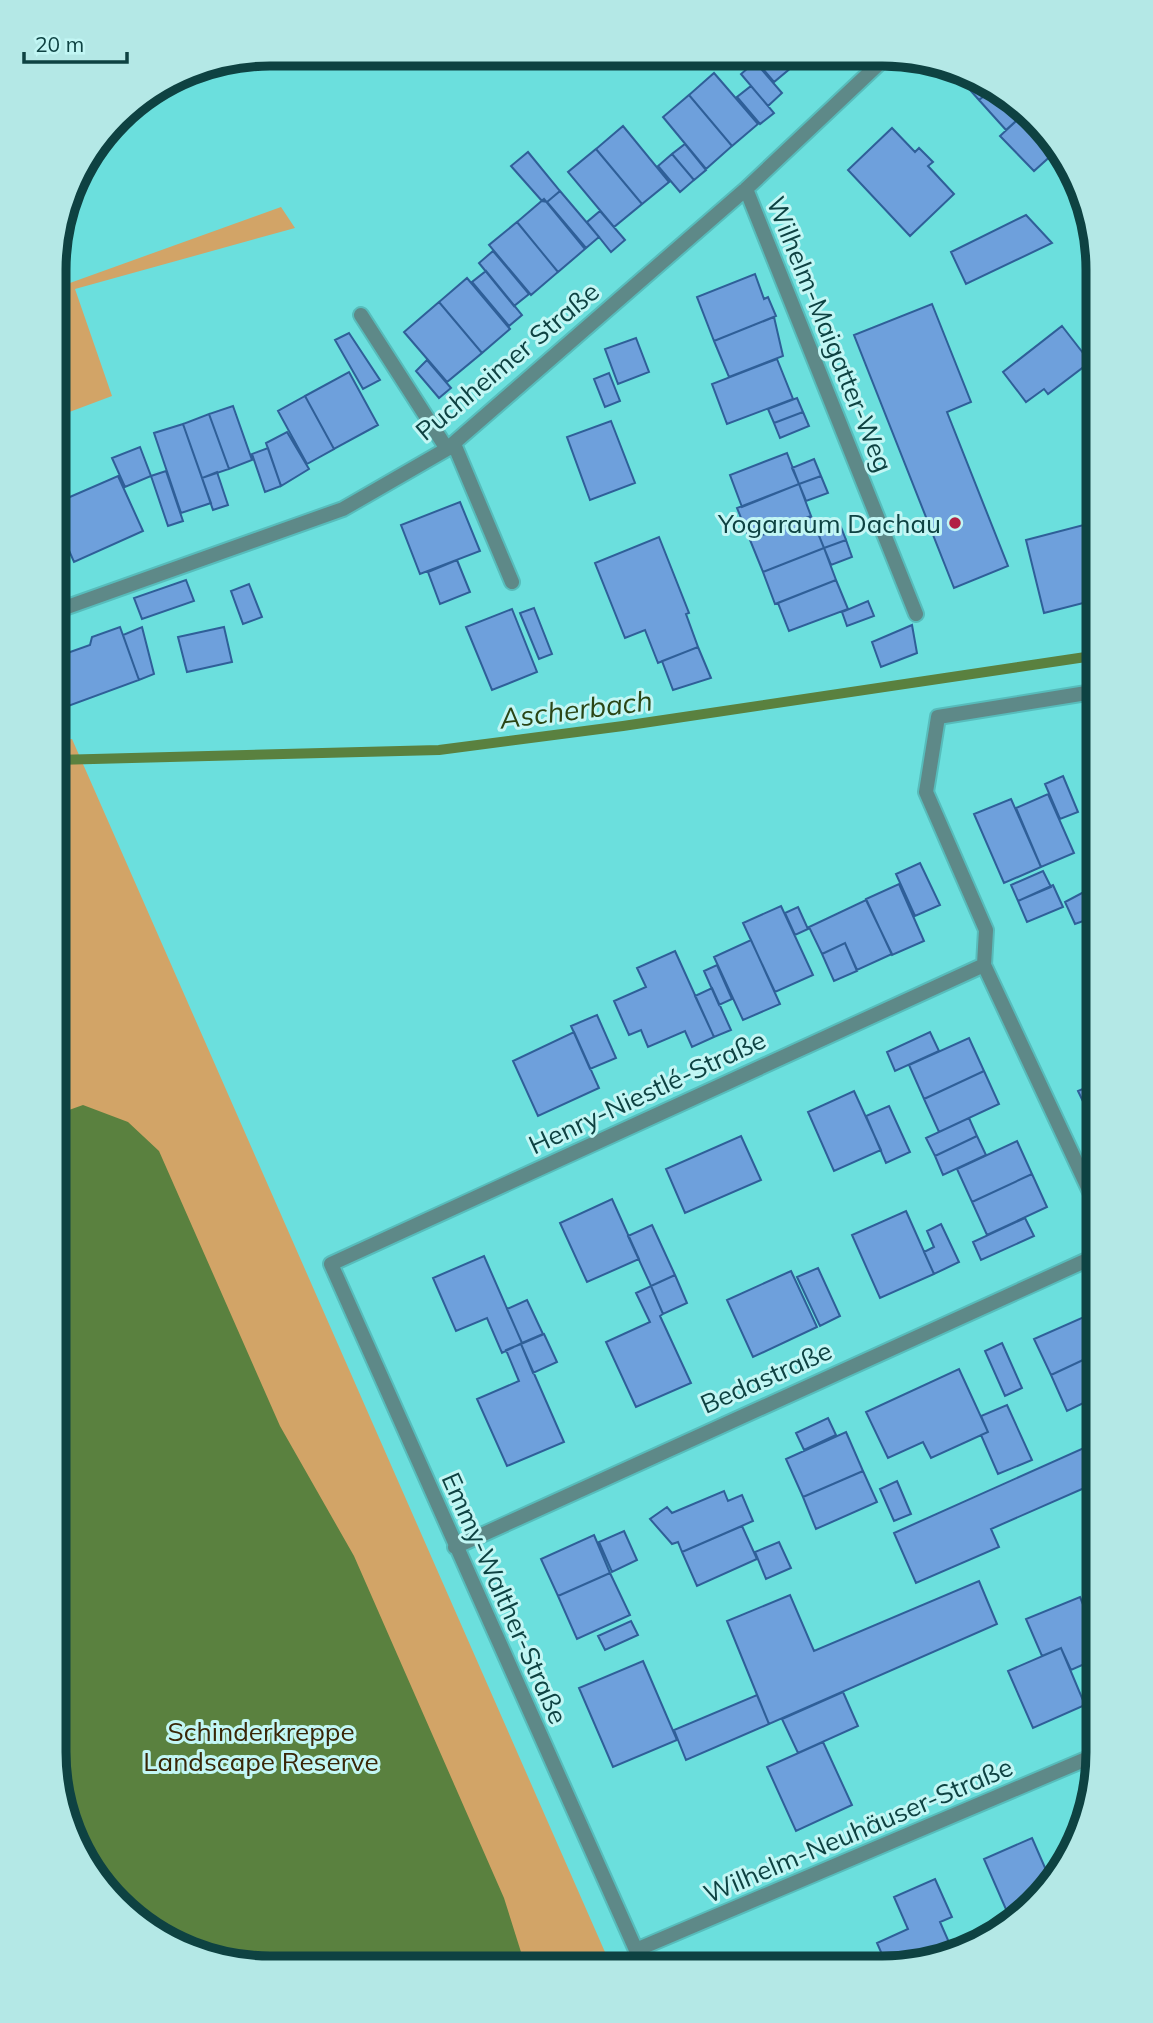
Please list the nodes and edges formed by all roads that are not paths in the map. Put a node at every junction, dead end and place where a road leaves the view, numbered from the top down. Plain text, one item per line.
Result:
1 (877, 66) edge
2 (746, 189) junction
3 (361, 315) dead end
4 (451, 447) junction
5 (512, 582) dead end
6 (67, 607) edge
7 (916, 614) dead end
8 (1086, 693) edge
9 (984, 965) junction
10 (1086, 1183) edge
11 (1086, 1260) edge
12 (331, 1264) joint
13 (455, 1547) junction
14 (1086, 1759) edge
15 (636, 1950) joint

1 - 2 street, Puchheimer Straße
2 - 4 street, Puchheimer Straße
2 - 7 street, Wilhelm-Maigatter-Weg
3 - 4 street
4 - 5 street
4 - 6 street, Puchheimer Straße
8 - 9 street
9 - 10 street
9 - 12 street, Henry-Niestlé-Straße
11 - 13 street, Bedastraße
12 - 13 street, Emmy-Walther-Straße
13 - 15 street, Emmy-Walther-Straße
14 - 15 street, Wilhelm-Neuhäuser-Straße

